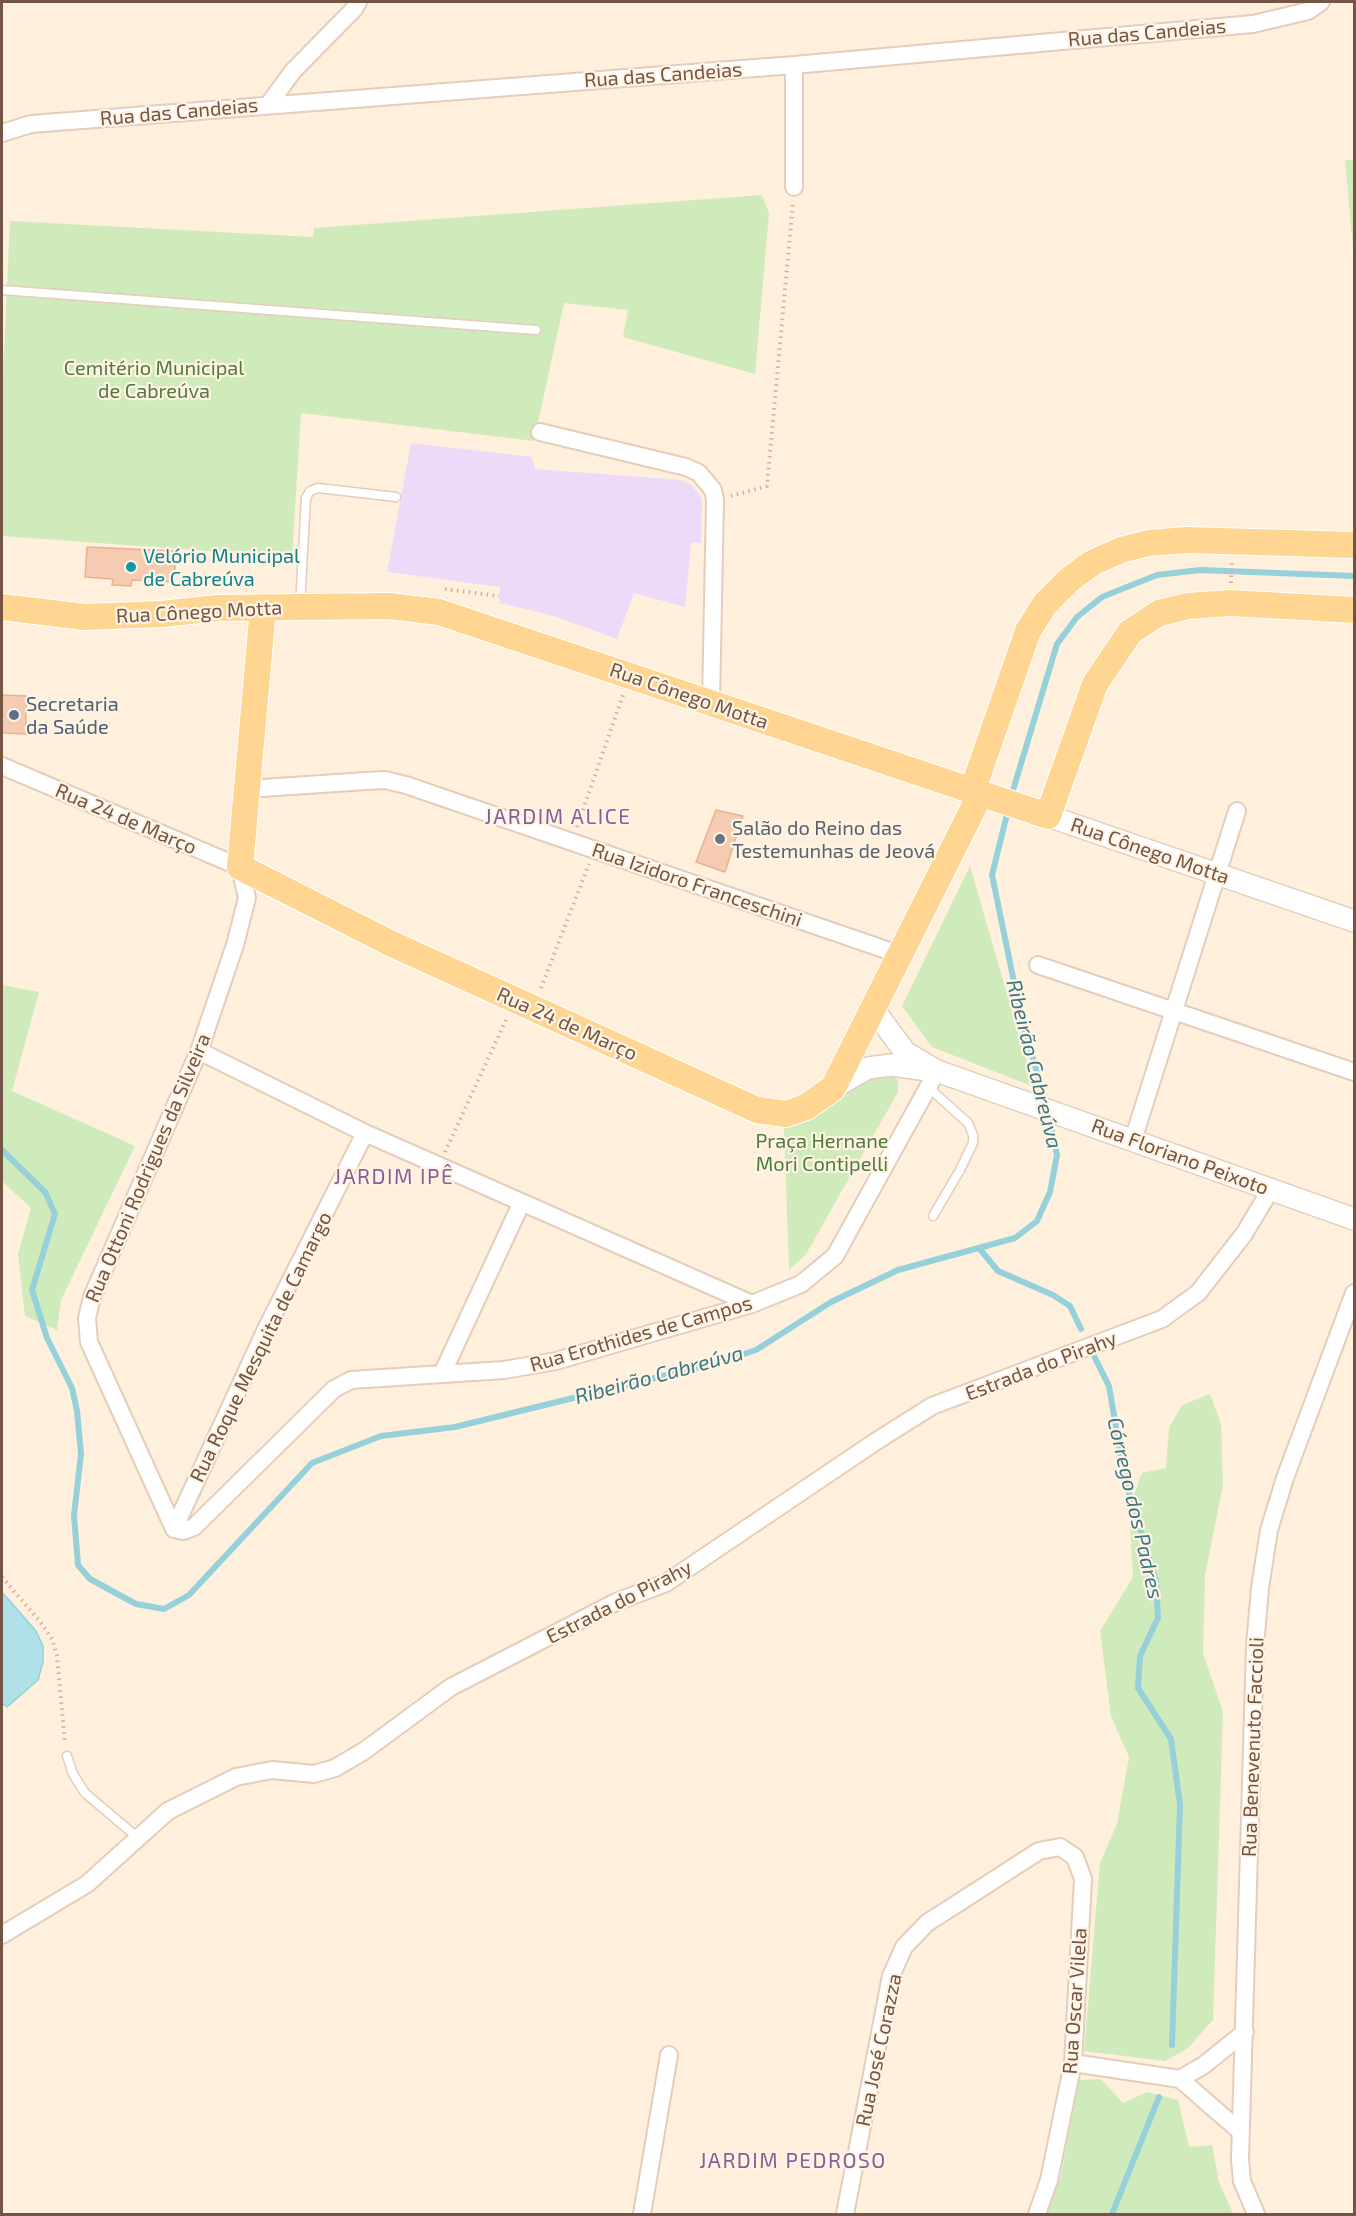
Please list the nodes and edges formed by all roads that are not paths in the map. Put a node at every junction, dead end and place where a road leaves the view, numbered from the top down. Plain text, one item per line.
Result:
1 (358, 2) edge
2 (1321, 2) edge
3 (794, 65) junction
4 (269, 104) junction
5 (2, 133) edge
6 (794, 187) road end
7 (2, 290) edge
8 (536, 330) dead end
9 (540, 432) dead end
10 (396, 497) dead end
11 (1354, 545) edge
12 (3, 605) edge
13 (263, 608) junction
14 (300, 608) junction
15 (1354, 610) edge
16 (711, 703) junction
17 (2, 766) edge
18 (247, 789) junction
19 (982, 795) junction
20 (1237, 811) dead end
21 (1037, 812) junction
22 (240, 867) junction
23 (1217, 874) junction
24 (1354, 921) edge
25 (901, 955) junction
26 (1038, 965) dead end
27 (874, 1010) junction
28 (1174, 1011) junction
29 (200, 1052) junction
30 (862, 1057) junction
31 (1354, 1072) edge
32 (933, 1079) junction
33 (365, 1133) junction
34 (1133, 1140) junction
35 (1271, 1189) junction
36 (521, 1204) junction
37 (933, 1216) dead end
38 (1354, 1219) edge
39 (1354, 1293) edge
40 (752, 1304) junction
41 (442, 1374) junction
42 (174, 1529) junction
43 (67, 1756) road end
44 (137, 1837) junction
45 (1075, 1857) joint
46 (2, 1935) edge
47 (1245, 2032) junction
48 (669, 2055) dead end
49 (1073, 2063) junction
50 (1180, 2079) junction
51 (1241, 2132) junction
52 (642, 2214) edge
53 (845, 2214) edge
54 (1037, 2214) edge
55 (1256, 2214) edge

1 - 4 street
2 - 3 street, Rua das Candeias
3 - 4 street, Rua das Candeias
3 - 6 street
4 - 5 street, Rua das Candeias
7 - 8 lane
9 - 16 street
10 - 14 lane
11 - 19 main road, Rua 24 de Março
12 - 13 main road, Rua Cônego Motta
13 - 14 main road, Rua Cônego Motta
13 - 18 main road
14 - 16 main road, Rua Cônego Motta
15 - 21 main road
16 - 19 main road, Rua Cônego Motta
17 - 22 street, Rua 24 de Março
18 - 22 main road
18 - 25 street, Rua Izidoro Franceschini
19 - 21 main road, Rua Cônego Motta
19 - 25 main road, Rua 24 de Março
20 - 23 street
21 - 23 street, Rua Cônego Motta
22 - 29 street, Rua Ottoni Rodrigues da Silveira
22 - 30 main road, Rua 24 de Março
23 - 24 street, Rua Cônego Motta
23 - 28 street
25 - 27 main road, Rua 24 de Março
26 - 28 street
27 - 30 main road, Rua 24 de Março
27 - 32 street
28 - 31 street
28 - 34 street
29 - 33 street
29 - 42 street, Rua Ottoni Rodrigues da Silveira
30 - 32 street
32 - 34 street, Rua Floriano Peixoto
32 - 37 lane
32 - 40 street, Rua Erothides de Campos
33 - 36 street
33 - 42 street, Rua Roque Mesquita de Camargo
34 - 35 street, Rua Floriano Peixoto
35 - 38 street, Rua Floriano Peixoto
35 - 44 street, Estrada do Pirahy
36 - 40 street
36 - 41 street
39 - 47 street, Rua Benevenuto Faccioli
40 - 41 street, Rua Erothides de Campos
41 - 42 street, Rua Erothides de Campos
43 - 44 lane
44 - 46 street, Estrada do Pirahy
45 - 49 street, Rua Oscar Vilela
45 - 53 street, Rua José Corazza
47 - 50 street
47 - 51 street, Rua Benevenuto Faccioli
48 - 52 street
49 - 50 street
49 - 54 street, Rua Oscar Vilela
50 - 51 street
51 - 55 street, Rua Benevenuto Faccioli

